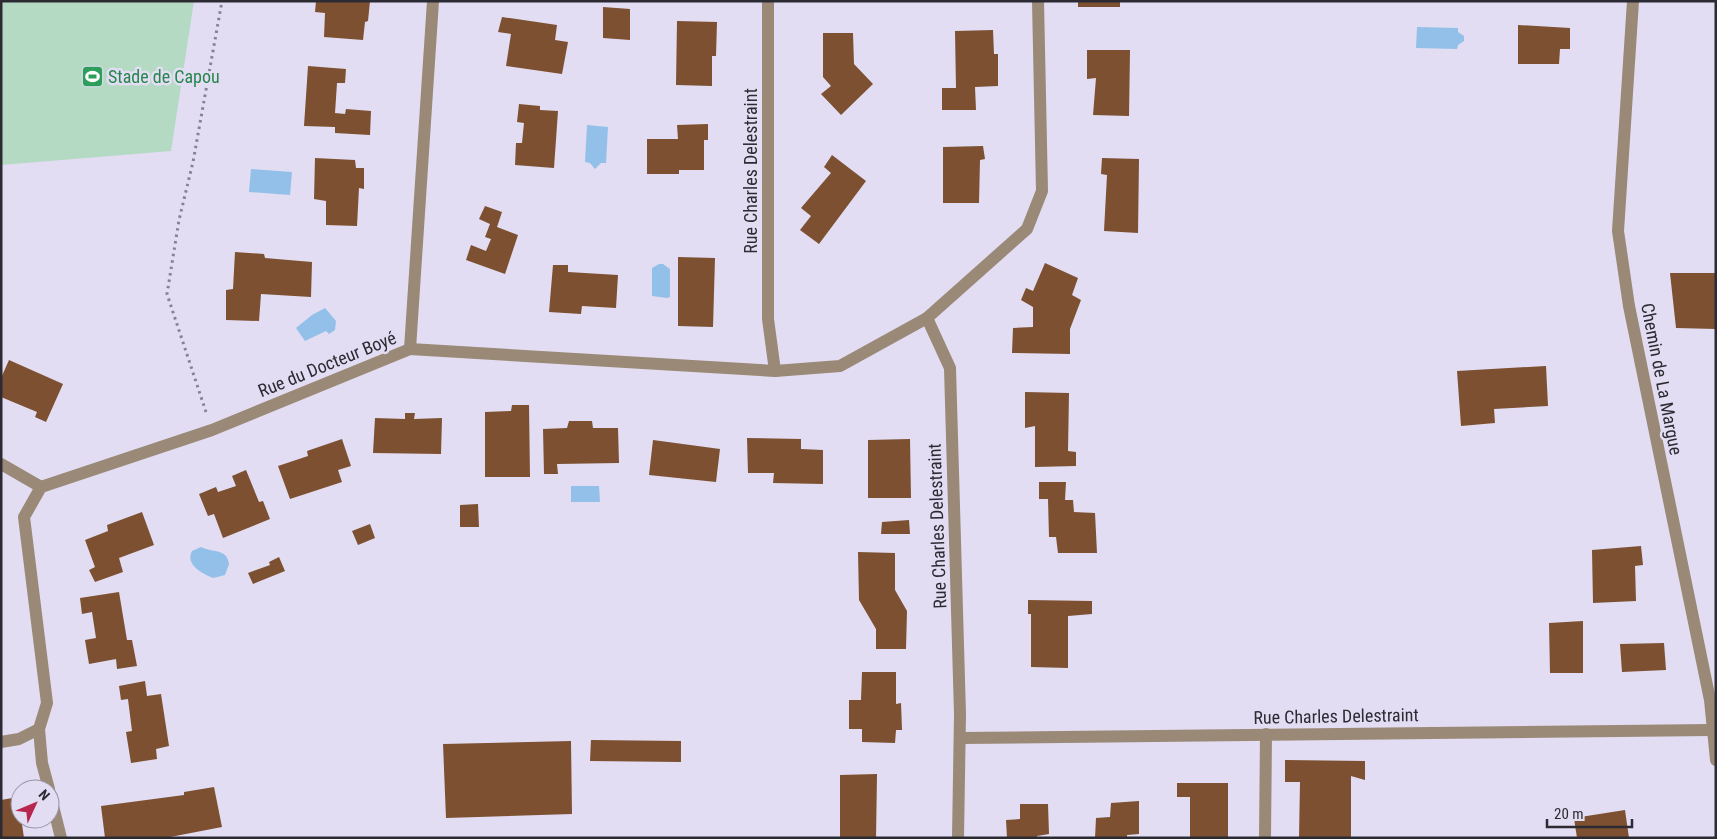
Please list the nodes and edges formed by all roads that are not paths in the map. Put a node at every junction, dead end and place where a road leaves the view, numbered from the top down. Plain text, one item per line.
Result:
1 (433, 1) edge
2 (768, 1) edge
3 (1038, 1) edge
4 (1633, 1) edge
5 (927, 318) junction
6 (410, 349) junction
7 (775, 371) junction
8 (1, 464) edge
9 (41, 487) junction
10 (1713, 700) edge
11 (39, 729) junction
12 (1712, 730) junction
13 (1266, 734) junction
14 (960, 738) junction
15 (1, 742) edge
16 (1716, 760) edge
17 (46, 779) edge
18 (958, 838) edge
19 (1265, 838) edge

1 - 6 street, Rue du Docteur Boyé
2 - 7 street, Rue Charles Delestraint
3 - 5 street
4 - 10 street, Chemin de La Margue
5 - 7 street
5 - 14 street, Rue Charles Delestraint
6 - 7 street
6 - 9 street, Rue du Docteur Boyé
8 - 9 street
9 - 11 street
10 - 12 street, Chemin de La Margue
11 - 15 street
11 - 17 street
12 - 13 street, Rue Charles Delestraint
12 - 16 street, Chemin de La Margue
13 - 14 street, Rue Charles Delestraint
13 - 19 street
14 - 18 street, Rue Charles Delestraint

